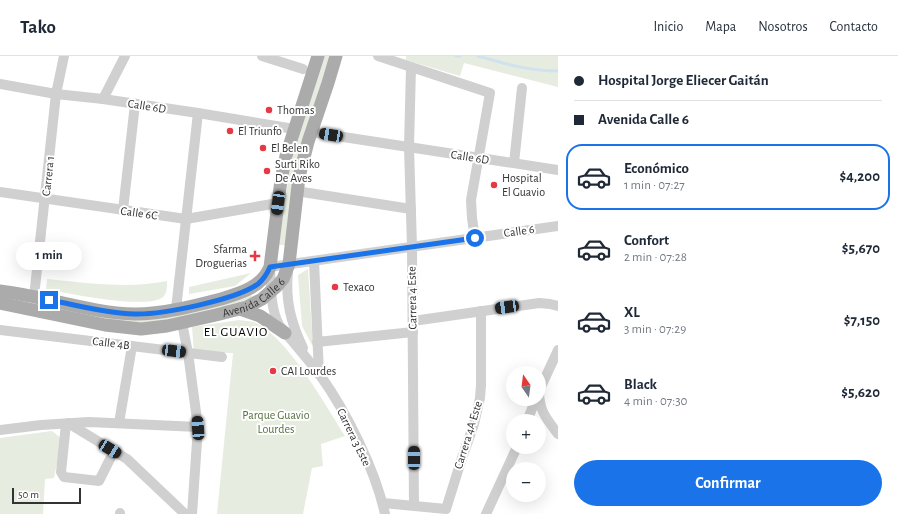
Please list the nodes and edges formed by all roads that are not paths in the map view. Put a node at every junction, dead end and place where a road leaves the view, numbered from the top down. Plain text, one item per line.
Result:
1 (64, 56) edge
2 (125, 56) edge
3 (262, 56) edge
4 (318, 56) edge
5 (336, 56) edge
6 (378, 56) edge
7 (411, 67) junction
8 (303, 69) dead end
9 (0, 84) edge
10 (522, 88) dead end
11 (56, 94) junction
12 (103, 99) junction
13 (135, 104) junction
14 (198, 113) junction
15 (294, 129) junction
16 (311, 132) junction
17 (409, 147) junction
18 (478, 158) junction
19 (514, 163) junction
20 (558, 170) edge
21 (296, 191) junction
22 (0, 192) edge
23 (45, 199) junction
24 (278, 203) junction
25 (411, 209) junction
26 (123, 210) junction
27 (186, 219) junction
28 (558, 226) edge
29 (475, 238) junction
30 (412, 247) junction
31 (314, 261) junction
32 (289, 264) junction
33 (270, 267) junction
34 (0, 291) edge
35 (272, 292) junction
36 (34, 297) junction
37 (0, 303) edge
38 (558, 306) edge
39 (176, 309) junction
40 (240, 309) junction
41 (481, 311) junction
42 (413, 321) junction
43 (182, 323) junction
44 (0, 330) edge
45 (413, 332) junction
46 (285, 333) junction
47 (317, 342) junction
48 (132, 346) junction
49 (558, 350) edge
50 (188, 353) junction
51 (222, 357) dead end
52 (312, 365) junction
53 (319, 374) junction
54 (546, 375) edge
55 (541, 406) edge
56 (119, 423) junction
57 (67, 424) junction
58 (198, 428) junction
59 (0, 430) edge
60 (558, 434) edge
61 (514, 454) edge
62 (110, 459) dead end
63 (383, 503) junction
64 (414, 506) junction
65 (185, 514) edge
66 (192, 514) edge
67 (385, 514) edge
68 (486, 514) edge

1 - 11 street, Carrera 1
2 - 12 street
3 - 8 street
4 - 15 main road
5 - 16 main road
6 - 7 street
7 - 17 street, Carrera 4 Este
7 - 18 street
9 - 11 street, Calle 6D
10 - 19 street
11 - 12 street, Calle 6D
11 - 23 street, Carrera 1
12 - 13 street, Calle 6D
13 - 14 street, Calle 6D
13 - 26 street
14 - 15 street, Calle 6D
14 - 27 street
15 - 24 main road
16 - 17 street, Calle 6D
16 - 21 main road
17 - 18 street, Calle 6D
17 - 25 street, Carrera 4 Este
18 - 19 street, Calle 6D
18 - 29 street
19 - 20 street, Calle 6D
21 - 25 street
21 - 32 main road
22 - 23 street, Calle 6C
23 - 26 street, Calle 6C
23 - 36 street, Carrera 1
24 - 27 street, Calle 6C
24 - 33 main road
25 - 30 street, Carrera 4 Este
26 - 27 street, Calle 6C
27 - 39 street
28 - 29 street, Calle 6
29 - 30 street, Calle 6
30 - 31 street, Calle 6
30 - 42 street, Carrera 4 Este
31 - 32 street, Calle 6
31 - 47 street
32 - 33 street, Avenida Calle 6
32 - 35 main road, Avenida Calle 6
32 - 52 street, Carrera 3 Este
33 - 35 street, Carrera 3 Este
33 - 39 main road, Avenida Calle 6
34 - 36 main road, Avenida Calle 6
35 - 40 main road, Avenida Calle 6
35 - 46 street, Carrera 3 Este
36 - 39 main road, Avenida Calle 6
37 - 43 main road, Avenida Calle 6
38 - 41 street
40 - 43 main road, Avenida Calle 6
40 - 46 main road
41 - 42 street
41 - 64 street, Carrera 4A Este
42 - 45 street, Carrera 4 Este
43 - 50 street
44 - 48 street, Calle 4B
45 - 47 street
45 - 64 street, Carrera 4 Este
46 - 52 street, Carrera 3 Este
47 - 53 street
48 - 50 street, Calle 4B
48 - 56 street
49 - 54 street
50 - 51 street, Calle 4B
50 - 58 street
52 - 53 street, Carrera 3 Este
53 - 63 street, Carrera 3 Este
55 - 60 street
56 - 57 street
56 - 58 street
57 - 59 street
57 - 62 street
57 - 65 street
58 - 66 street
61 - 68 street
63 - 64 street
63 - 67 street, Carrera 3 Este

